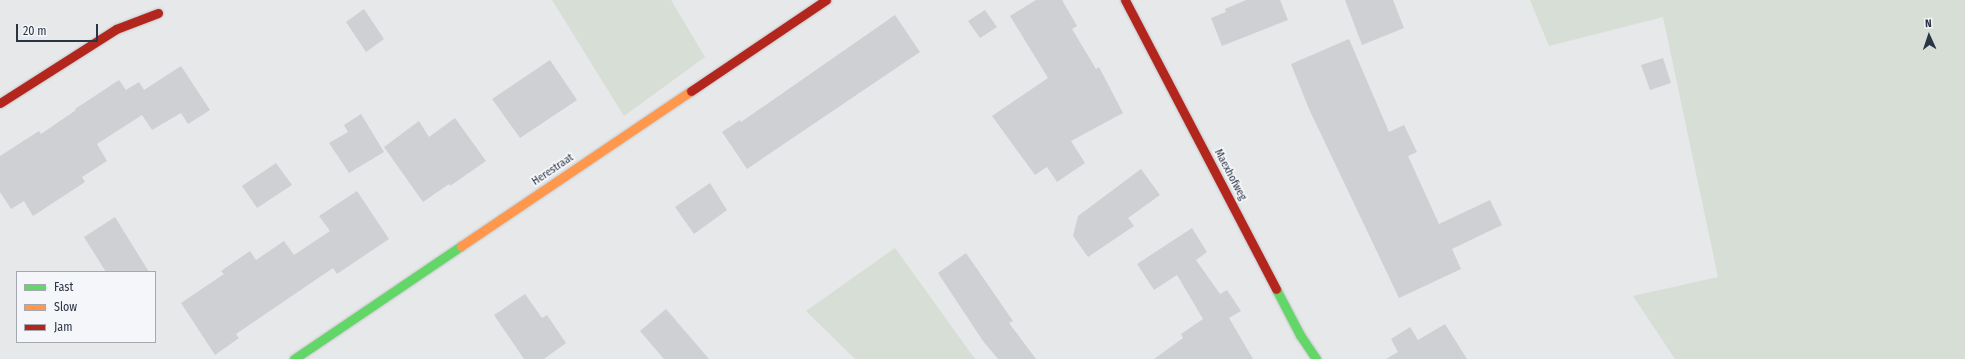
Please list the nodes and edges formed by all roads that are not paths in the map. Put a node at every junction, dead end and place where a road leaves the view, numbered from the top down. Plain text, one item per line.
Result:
1 (826, 0) edge
2 (1125, 0) edge
3 (158, 13) dead end
4 (0, 103) edge
5 (294, 359) edge
6 (1316, 359) edge

1 - 5 street, Herestraat
2 - 6 street, Maexhofweg
3 - 4 street

